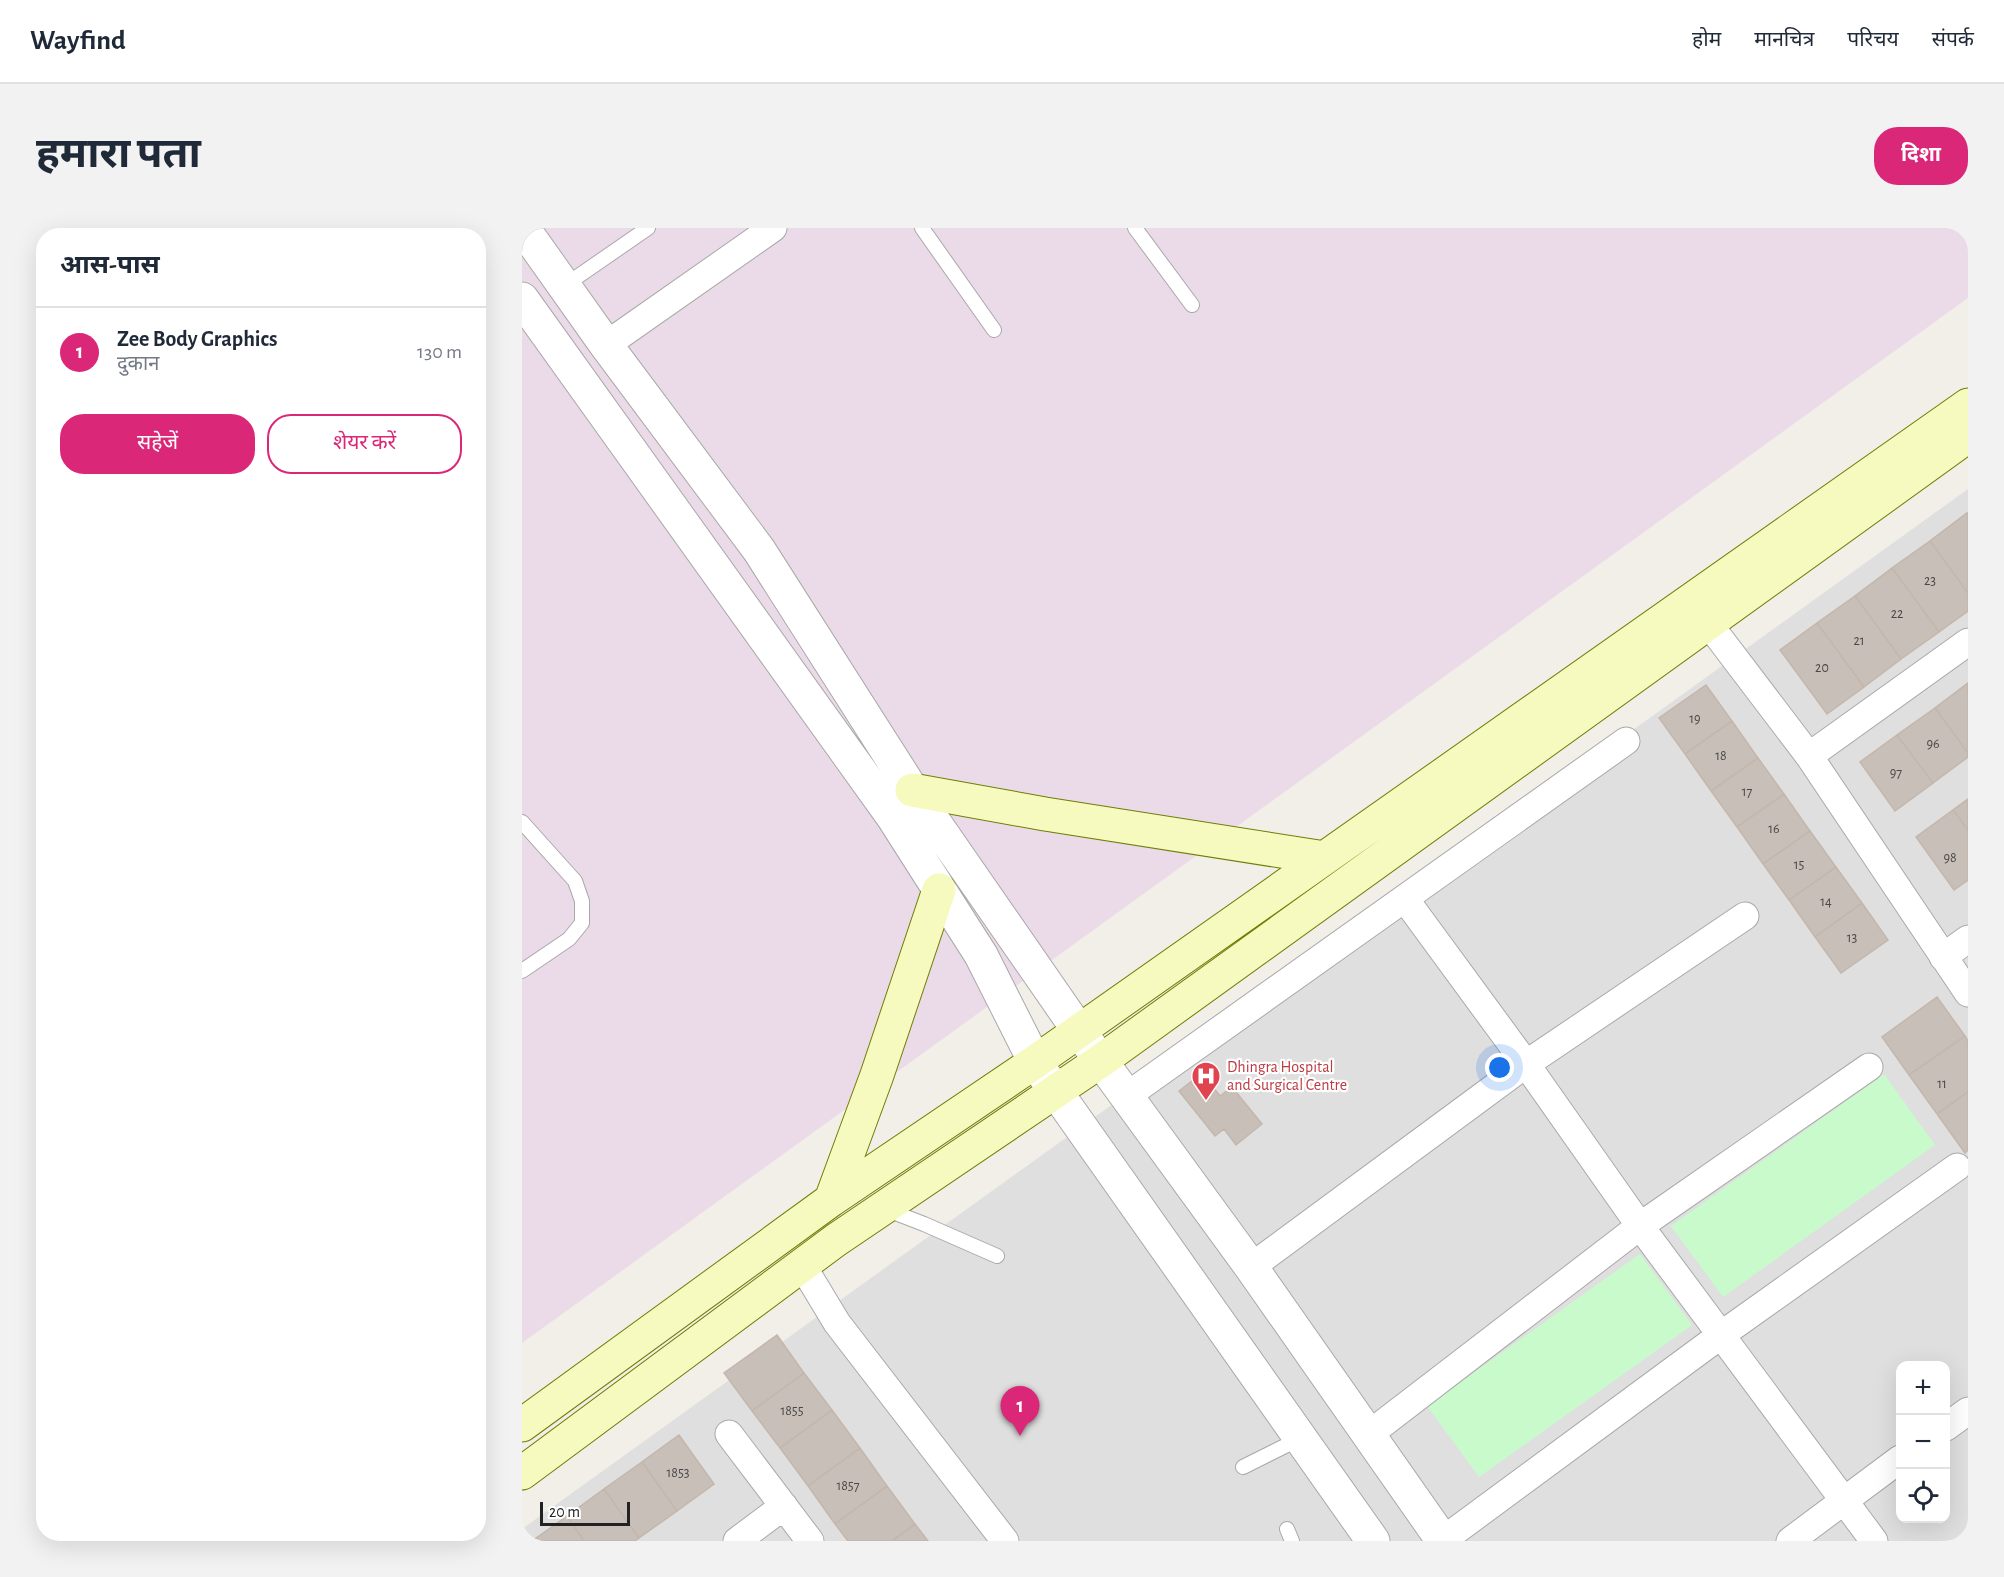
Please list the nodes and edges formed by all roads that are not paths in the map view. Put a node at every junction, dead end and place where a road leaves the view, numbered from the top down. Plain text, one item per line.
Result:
1 (523, 228) edge
2 (648, 228) edge
3 (772, 228) edge
4 (922, 228) edge
5 (1135, 228) edge
6 (564, 286) junction
7 (522, 299) edge
8 (1191, 305) dead end
9 (994, 330) dead end
10 (606, 345) junction
11 (1968, 405) edge
12 (1968, 436) edge
13 (1708, 623) junction
14 (1968, 642) edge
15 (1626, 741) dead end
16 (1809, 756) junction
17 (912, 790) junction
18 (522, 822) edge
19 (1325, 858) junction
20 (939, 890) junction
21 (1405, 899) junction
22 (1745, 916) dead end
23 (1968, 939) edge
24 (1942, 957) junction
25 (522, 971) edge
26 (1968, 993) edge
27 (1079, 1031) junction
28 (1102, 1060) junction
29 (1035, 1062) junction
30 (1526, 1064) junction
31 (1869, 1067) dead end
32 (1055, 1092) junction
33 (1128, 1095) junction
34 (1957, 1167) dead end
35 (831, 1200) junction
36 (882, 1208) junction
37 (1640, 1226) junction
38 (997, 1256) dead end
39 (802, 1265) junction
40 (1251, 1267) junction
41 (1721, 1335) junction
42 (1968, 1411) edge
43 (1950, 1424) edge
44 (522, 1425) edge
45 (729, 1434) dead end
46 (1368, 1435) junction
47 (1299, 1439) junction
48 (1896, 1462) edge
49 (1243, 1467) dead end
50 (522, 1473) edge
51 (1844, 1500) junction
52 (784, 1506) junction
53 (1443, 1540) edge
54 (736, 1541) edge
55 (810, 1541) edge
56 (1005, 1541) edge
57 (1373, 1541) edge
58 (1790, 1541) edge
59 (1874, 1541) edge

1 - 6 street
2 - 6 lane
3 - 10 street
4 - 9 lane
5 - 8 lane
6 - 10 street
7 - 20 street
10 - 17 street
11 - 19 main road
12 - 13 main road
13 - 16 street
13 - 28 main road
14 - 16 street
15 - 21 street
16 - 24 street
17 - 19 main road
17 - 27 street
18 - 25 lane
19 - 27 main road
20 - 29 street
20 - 35 main road
21 - 30 street
21 - 33 street
22 - 30 street
23 - 24 street
24 - 26 street
27 - 28 street
27 - 29 main road
28 - 32 main road
28 - 33 street
29 - 32 street
29 - 35 main road
30 - 37 street
30 - 40 street
31 - 37 street
32 - 36 main road
32 - 47 street
33 - 40 street
34 - 41 street
35 - 44 main road
36 - 38 lane
36 - 39 main road
37 - 41 street
37 - 46 street
39 - 50 main road
39 - 56 street
40 - 46 street
41 - 51 street
41 - 53 street
42 - 43 street
45 - 52 street
46 - 53 street
47 - 49 lane
47 - 57 street
48 - 51 street
51 - 58 street
51 - 59 street
52 - 54 street
52 - 55 street

